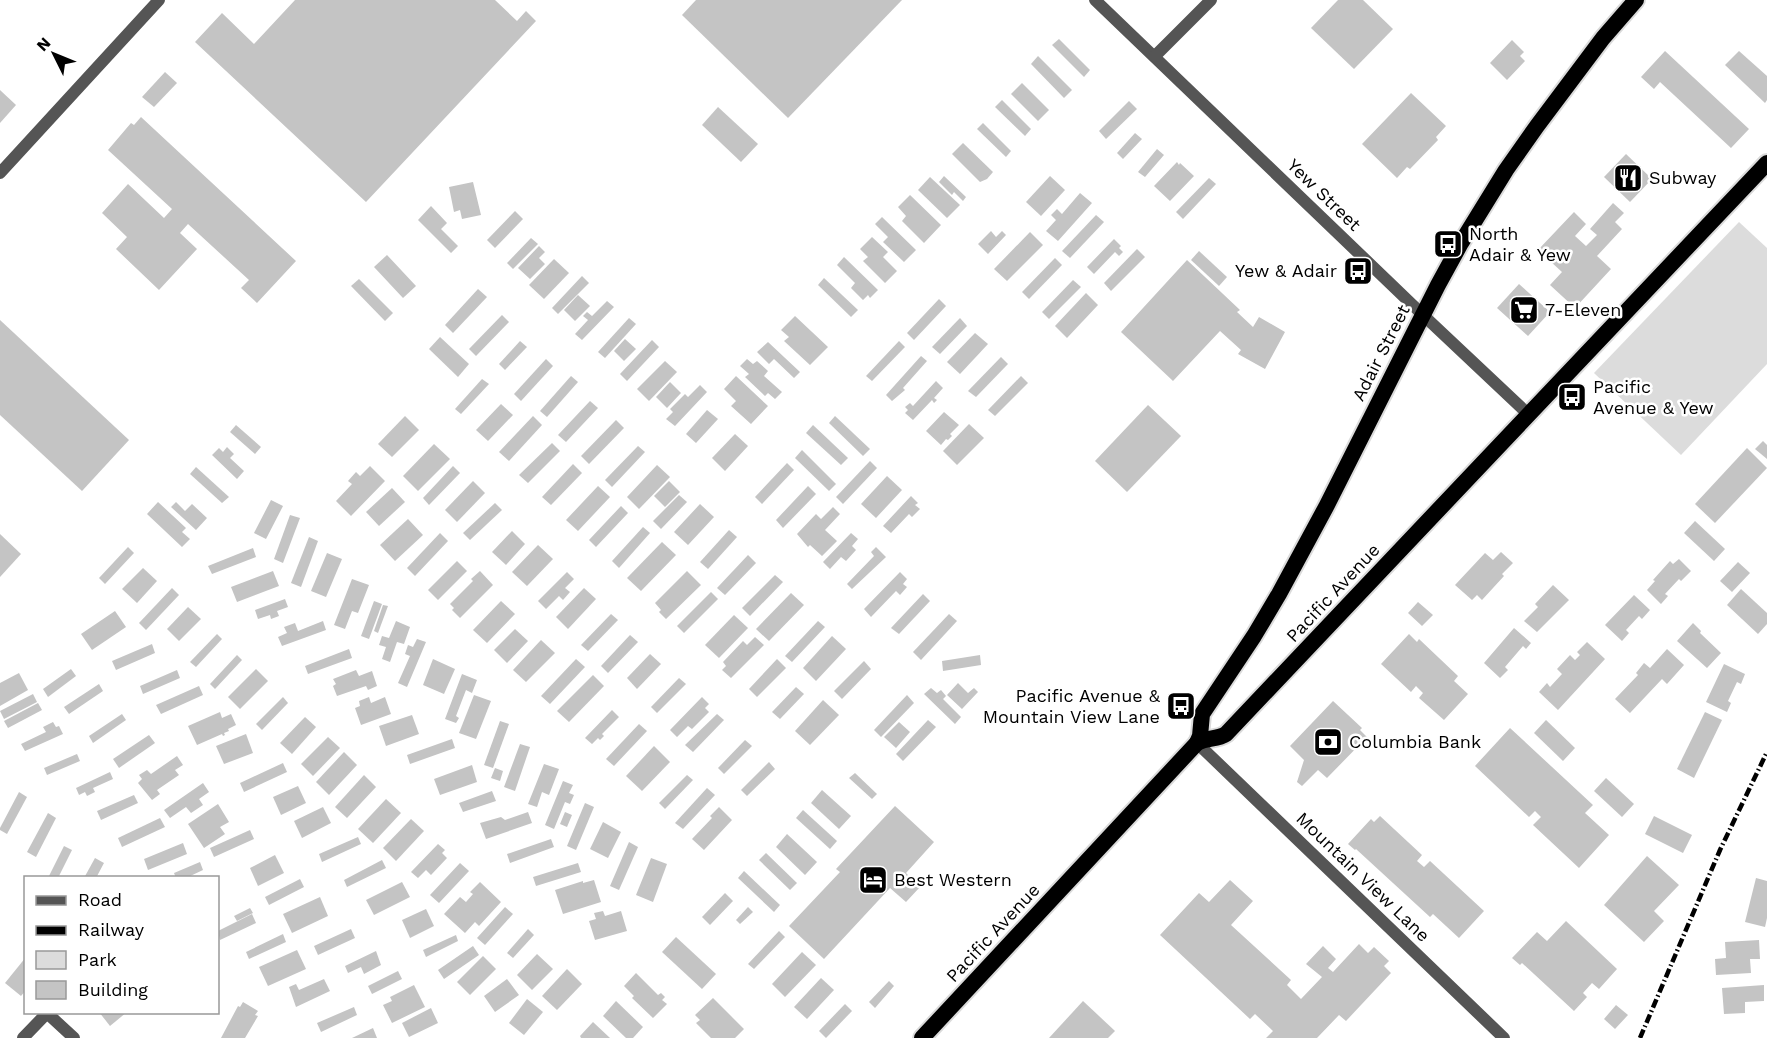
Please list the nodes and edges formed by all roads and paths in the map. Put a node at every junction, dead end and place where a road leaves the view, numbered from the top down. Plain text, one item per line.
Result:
1 (159, 0) edge
2 (1095, 0) edge
3 (1211, 0) edge
4 (1636, 0) edge
5 (1155, 56) junction
6 (1767, 163) edge
7 (0, 173) edge
8 (1423, 315) junction
9 (1528, 414) junction
10 (1197, 742) junction
11 (46, 1014) edge
12 (48, 1014) edge
13 (23, 1038) edge
14 (74, 1038) edge
15 (922, 1038) edge
16 (1503, 1038) edge

1 - 7 street
2 - 5 street, Yew Street
3 - 5 street
4 - 8 highway, Adair Street
5 - 8 street, Yew Street
6 - 9 highway, Pacific Avenue
8 - 9 street, Yew Street
8 - 10 highway, Adair Street
9 - 10 highway, Pacific Avenue
10 - 15 highway, Pacific Avenue
10 - 16 street, Mountain View Lane
11 - 13 street
12 - 14 street

